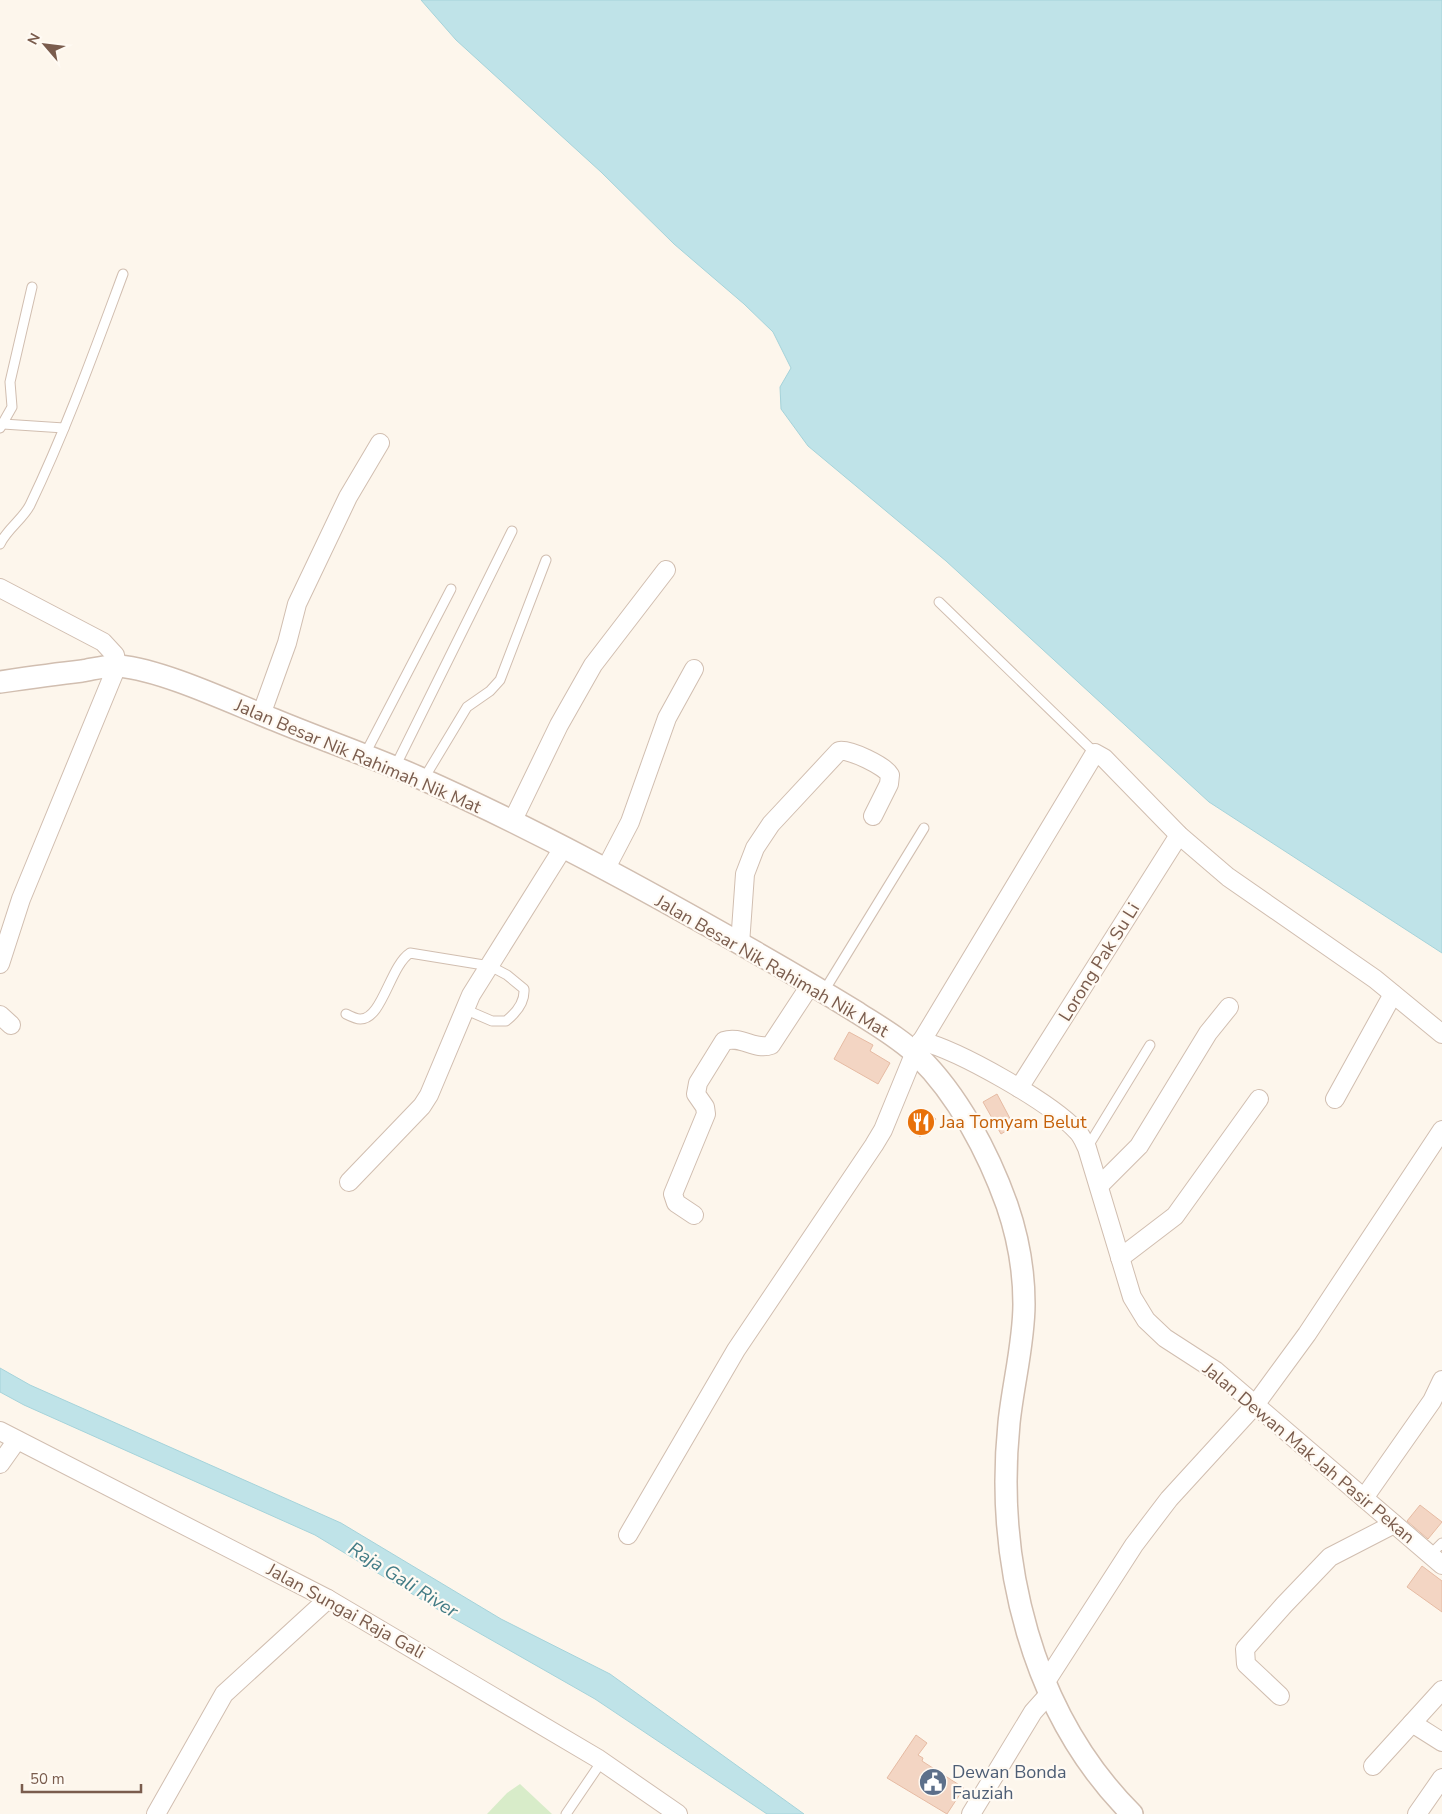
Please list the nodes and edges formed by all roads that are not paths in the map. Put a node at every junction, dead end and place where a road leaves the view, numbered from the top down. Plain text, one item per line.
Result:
1 (124, 274) dead end
2 (32, 287) dead end
3 (1, 426) edge
4 (64, 428) junction
5 (380, 443) dead end
6 (512, 531) dead end
7 (0, 544) edge
8 (546, 560) dead end
9 (666, 570) dead end
10 (0, 588) edge
11 (450, 590) dead end
12 (939, 602) dead end
13 (117, 666) junction
14 (694, 670) dead end
15 (0, 682) edge
16 (261, 715) junction
17 (1095, 753) junction
18 (364, 756) junction
19 (395, 768) junction
20 (423, 780) junction
21 (873, 816) dead end
22 (512, 822) junction
23 (924, 828) dead end
24 (1179, 835) junction
25 (563, 848) junction
26 (605, 870) junction
27 (740, 944) junction
28 (2, 953) edge
29 (490, 966) junction
30 (817, 988) junction
31 (1393, 994) junction
32 (1229, 1007) dead end
33 (464, 1009) junction
34 (346, 1014) dead end
35 (1442, 1034) edge
36 (1150, 1045) dead end
37 (918, 1047) junction
38 (1019, 1088) junction
39 (1259, 1099) dead end
40 (1335, 1100) dead end
41 (1442, 1130) edge
42 (1088, 1148) junction
43 (349, 1182) dead end
44 (1099, 1186) junction
45 (694, 1215) dead end
46 (1120, 1258) junction
47 (1442, 1380) edge
48 (1256, 1406) junction
49 (0, 1431) edge
50 (17, 1440) junction
51 (0, 1464) edge
52 (1364, 1498) junction
53 (1394, 1524) junction
54 (628, 1535) dead end
55 (1438, 1554) edge
56 (328, 1599) junction
57 (1048, 1688) junction
58 (1442, 1690) edge
59 (1280, 1696) dead end
60 (1412, 1723) junction
61 (1442, 1742) edge
62 (602, 1761) junction
63 (1373, 1766) dead end
64 (1442, 1778) edge
65 (156, 1814) edge
66 (566, 1814) edge
67 (678, 1814) edge
68 (971, 1814) edge
69 (1132, 1814) edge
70 (1417, 1814) edge

1 - 4 lane
2 - 3 lane
3 - 4 lane
4 - 7 lane
5 - 16 street
6 - 19 lane
8 - 20 lane
9 - 22 street
10 - 13 street
11 - 18 lane
12 - 17 lane
13 - 15 street, Jalan Besar Nik Rahimah Nik Mat
13 - 16 street, Jalan Besar Nik Rahimah Nik Mat
13 - 28 street
14 - 26 street
16 - 18 street, Jalan Besar Nik Rahimah Nik Mat
17 - 24 street
17 - 37 street
18 - 19 street, Jalan Besar Nik Rahimah Nik Mat
19 - 20 street, Jalan Besar Nik Rahimah Nik Mat
20 - 22 street, Jalan Besar Nik Rahimah Nik Mat
21 - 27 street
22 - 25 street, Jalan Besar Nik Rahimah Nik Mat
23 - 30 lane
24 - 31 street
24 - 38 street, Lorong Pak Su Li
25 - 26 street, Jalan Besar Nik Rahimah Nik Mat
25 - 29 street
26 - 27 street, Jalan Besar Nik Rahimah Nik Mat
27 - 30 street, Jalan Besar Nik Rahimah Nik Mat
29 - 33 street
29 - 33 lane
29 - 34 lane
30 - 37 street, Jalan Besar Nik Rahimah Nik Mat
30 - 45 street
31 - 35 street
31 - 40 street
32 - 44 street
33 - 43 street
36 - 42 lane
37 - 38 street, Jalan Dewan Mak Jah Pasir Pekan
37 - 54 street
37 - 57 street, Jalan Besar Nik Rahimah Nik Mat
38 - 42 street, Jalan Dewan Mak Jah Pasir Pekan
39 - 46 street
41 - 48 street
42 - 44 street, Jalan Dewan Mak Jah Pasir Pekan
44 - 46 street, Jalan Dewan Mak Jah Pasir Pekan
46 - 48 street, Jalan Dewan Mak Jah Pasir Pekan
47 - 52 street
48 - 52 street, Jalan Dewan Mak Jah Pasir Pekan
48 - 57 street
49 - 50 street, Jalan Sungai Raja Gali
50 - 51 street
50 - 56 street, Jalan Sungai Raja Gali
52 - 53 street, Jalan Dewan Mak Jah Pasir Pekan
53 - 55 street, Jalan Dewan Mak Jah Pasir Pekan
53 - 59 street
56 - 62 street, Jalan Sungai Raja Gali
56 - 65 street
57 - 68 street
57 - 69 street, Jalan Besar Nik Rahimah Nik Mat
58 - 60 street
60 - 61 street
60 - 63 street
62 - 66 lane
62 - 67 street, Jalan Sungai Raja Gali
64 - 70 street

